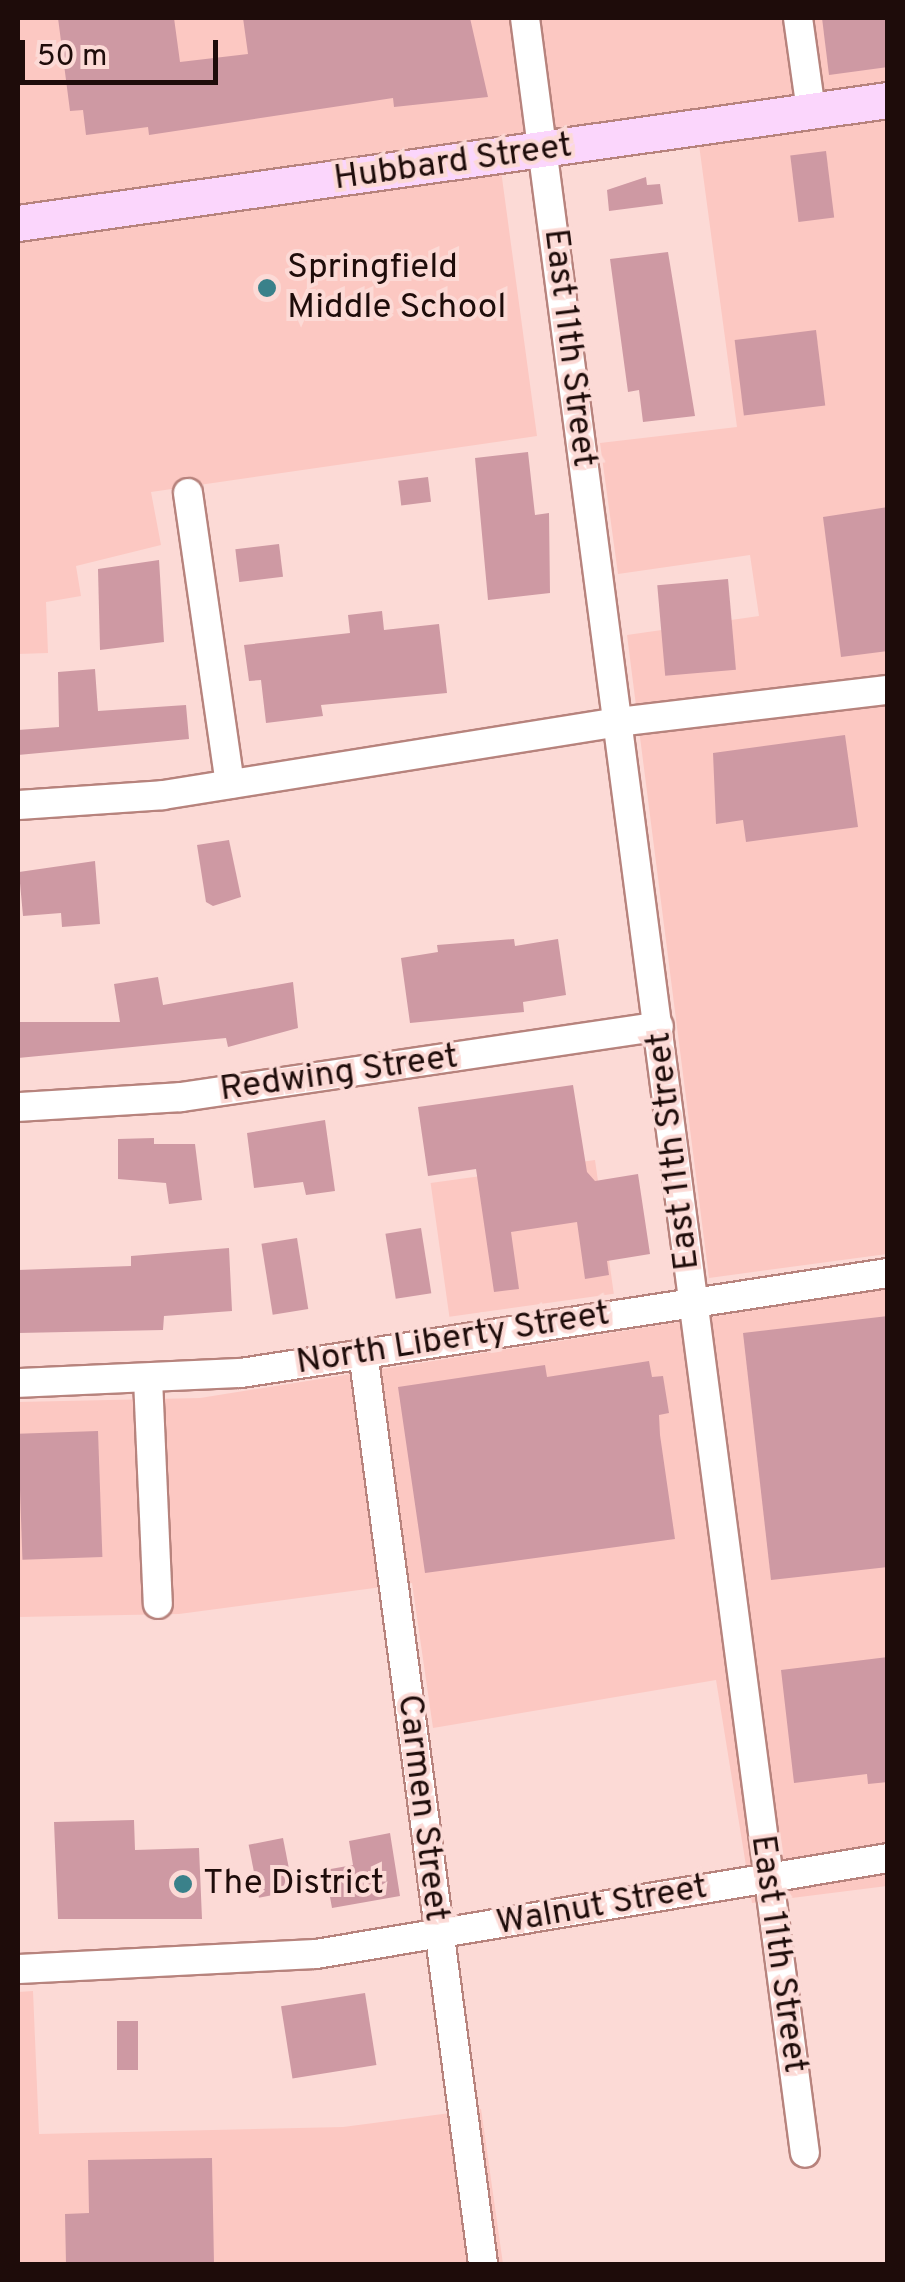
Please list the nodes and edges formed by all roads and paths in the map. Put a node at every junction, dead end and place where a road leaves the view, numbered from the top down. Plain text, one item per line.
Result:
1 (524, 18) edge
2 (798, 18) edge
3 (888, 100) edge
4 (811, 110) junction
5 (542, 150) junction
6 (18, 223) edge
7 (188, 492) dead end
8 (888, 690) edge
9 (618, 722) junction
10 (230, 784) junction
11 (18, 805) edge
12 (659, 1026) junction
13 (18, 1108) edge
14 (888, 1273) edge
15 (692, 1301) junction
16 (363, 1352) junction
17 (148, 1378) junction
18 (18, 1383) edge
19 (158, 1604) dead end
20 (888, 1858) edge
21 (764, 1878) junction
22 (438, 1933) junction
23 (18, 1969) edge
24 (805, 2152) dead end
25 (483, 2264) edge

1 - 5 street, East 11th Street
2 - 4 street
3 - 4 main road, Hubbard Street
4 - 5 main road, Hubbard Street
5 - 6 main road, Hubbard Street
5 - 9 street, East 11th Street
7 - 10 street
8 - 9 street
9 - 10 street
9 - 12 street, East 11th Street
10 - 11 street
12 - 13 street, Redwing Street
12 - 15 street, East 11th Street
14 - 15 street, North Liberty Street
15 - 16 street, North Liberty Street
15 - 21 street, East 11th Street
16 - 17 street, North Liberty Street
16 - 22 street, Carmen Street
17 - 18 street, North Liberty Street
17 - 19 street
20 - 21 street, Walnut Street
21 - 22 street, Walnut Street
21 - 24 street, East 11th Street
22 - 23 street, Walnut Street
22 - 25 street, Carmen Street

